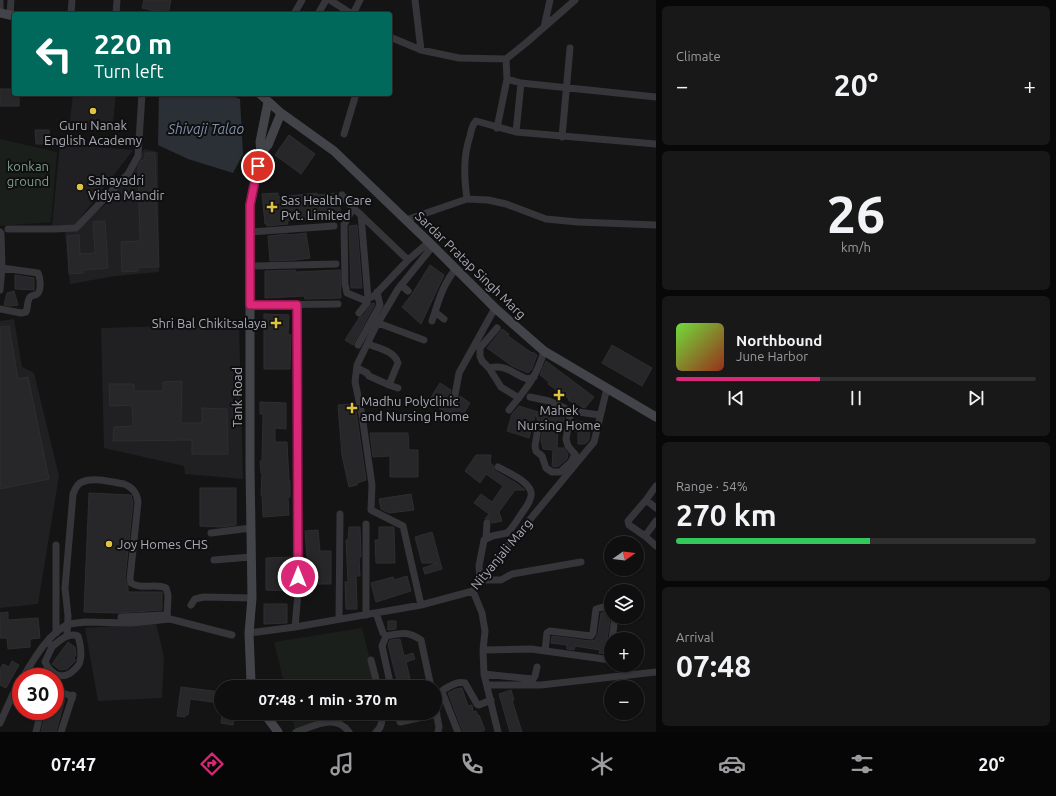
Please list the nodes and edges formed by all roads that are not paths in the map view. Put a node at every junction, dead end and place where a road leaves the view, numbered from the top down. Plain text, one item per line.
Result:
1 (0, 0) edge
2 (11, 0) edge
3 (72, 0) edge
4 (118, 0) edge
5 (302, 0) edge
6 (326, 0) edge
7 (330, 0) edge
8 (360, 0) edge
9 (415, 0) edge
10 (550, 0) edge
11 (575, 0) edge
12 (342, 3) edge
13 (71, 12) edge
14 (116, 12) edge
15 (295, 12) edge
16 (319, 12) edge
17 (350, 12) edge
18 (353, 12) edge
19 (0, 13) edge
20 (12, 16) edge
21 (544, 28) junction
22 (392, 38) edge
23 (570, 48) dead end
24 (421, 50) junction
25 (506, 59) junction
26 (507, 79) junction
27 (521, 83) junction
28 (567, 88) junction
29 (142, 96) edge
30 (262, 96) edge
31 (355, 96) edge
32 (656, 97) edge
33 (268, 102) junction
34 (281, 113) junction
35 (497, 128) junction
36 (516, 132) junction
37 (344, 134) dead end
38 (562, 137) junction
39 (656, 144) edge
40 (261, 153) junction
41 (342, 196) dead end
42 (466, 199) junction
43 (353, 208) junction
44 (361, 215) junction
45 (406, 220) junction
46 (656, 225) edge
47 (334, 226) dead end
48 (8, 229) dead end
49 (0, 232) edge
50 (249, 232) junction
51 (431, 244) junction
52 (408, 260) junction
53 (336, 264) dead end
54 (250, 266) junction
55 (2, 268) junction
56 (456, 269) junction
57 (0, 290) edge
58 (377, 292) junction
59 (368, 298) junction
60 (338, 304) dead end
61 (250, 305) junction
62 (297, 305) junction
63 (495, 308) junction
64 (0, 309) edge
65 (435, 312) junction
66 (359, 313) dead end
67 (444, 319) dead end
68 (432, 321) dead end
69 (378, 323) junction
70 (497, 328) dead end
71 (424, 340) dead end
72 (368, 344) junction
73 (358, 345) dead end
74 (544, 351) junction
75 (357, 368) junction
76 (489, 368) junction
77 (534, 378) junction
78 (389, 385) junction
79 (398, 388) dead end
80 (607, 388) junction
81 (455, 395) dead end
82 (530, 397) dead end
83 (519, 398) junction
84 (509, 410) dead end
85 (571, 411) junction
86 (600, 415) junction
87 (656, 417) edge
88 (538, 428) dead end
89 (577, 457) junction
90 (498, 467) dead end
91 (656, 486) edge
92 (646, 500) junction
93 (656, 508) edge
94 (340, 514) dead end
95 (656, 520) edge
96 (487, 523) dead end
97 (366, 524) dead end
98 (251, 528) junction
99 (211, 533) dead end
100 (645, 536) junction
101 (486, 539) junction
102 (56, 545) dead end
103 (656, 546) edge
104 (251, 556) junction
105 (214, 560) dead end
106 (581, 562) dead end
107 (480, 580) junction
108 (473, 591) junction
109 (252, 598) junction
110 (191, 605) dead end
111 (421, 605) junction
112 (604, 607) edge
113 (376, 613) junction
114 (366, 615) junction
115 (121, 617) dead end
116 (167, 617) junction
117 (339, 619) junction
118 (67, 625) junction
119 (295, 627) junction
120 (249, 633) junction
121 (383, 633) dead end
122 (232, 635) dead end
123 (67, 636) junction
124 (49, 646) junction
125 (483, 650) junction
126 (545, 651) junction
127 (604, 659) edge
128 (371, 660) dead end
129 (31, 668) edge
130 (537, 668) dead end
131 (656, 672) edge
132 (484, 674) junction
133 (250, 680) edge
134 (376, 680) edge
135 (389, 680) edge
136 (430, 680) edge
137 (487, 685) junction
138 (64, 693) edge
139 (12, 696) edge
140 (491, 700) junction
141 (1, 719) edge
142 (39, 720) edge
143 (269, 720) edge
144 (382, 720) edge
145 (399, 720) edge
146 (412, 720) edge
147 (438, 720) edge
148 (36, 732) edge
149 (61, 732) edge
150 (278, 732) edge
151 (296, 732) edge
152 (350, 732) edge
153 (376, 732) edge
154 (438, 732) edge
155 (458, 732) edge
156 (498, 732) edge

1 - 19 street
2 - 20 street
3 - 13 street
4 - 14 street
5 - 15 street
6 - 16 street
7 - 12 street
8 - 18 street
9 - 24 street
10 - 21 street
11 - 21 street
12 - 17 street
19 - 20 street
21 - 25 street
22 - 24 street
23 - 28 street
24 - 25 street
25 - 26 street
26 - 27 street
26 - 35 street
27 - 28 street
27 - 36 street
28 - 32 street
28 - 38 street
29 - 48 street
30 - 33 street, Sardar Pratap Singh Marg
31 - 37 street
33 - 34 street, Sardar Pratap Singh Marg
33 - 40 street
34 - 40 street, Tank Road
34 - 45 street, Sardar Pratap Singh Marg
35 - 36 street
35 - 42 street
36 - 38 street
38 - 39 street
40 - 50 street, Tank Road
41 - 43 street
42 - 45 street
42 - 46 street
43 - 44 street
43 - 59 street
44 - 52 street
44 - 59 street
45 - 51 street, Sardar Pratap Singh Marg
47 - 50 street
49 - 55 street
50 - 54 street, Tank Road
51 - 52 street
51 - 56 street, Sardar Pratap Singh Marg
51 - 69 street
52 - 58 street
53 - 54 street
54 - 61 street, Tank Road
55 - 57 street
55 - 64 street
56 - 63 street, Sardar Pratap Singh Marg
56 - 65 street
58 - 59 street
58 - 73 street
59 - 66 street
60 - 62 street
61 - 62 street
61 - 98 street, Tank Road
62 - 119 street
63 - 74 street, Sardar Pratap Singh Marg
63 - 81 street
65 - 67 street
65 - 68 street
69 - 71 street
69 - 72 street
70 - 76 street
72 - 75 street
72 - 78 street
74 - 77 street
74 - 80 street, Sardar Pratap Singh Marg
75 - 78 street
75 - 111 street
76 - 77 street
76 - 83 street
77 - 83 street
78 - 79 street
80 - 86 street, Nityanjali Marg
80 - 87 street, Sardar Pratap Singh Marg
82 - 85 street
83 - 84 street
85 - 86 street
85 - 89 street
86 - 89 street, Nityanjali Marg
88 - 89 street
89 - 107 street, Nityanjali Marg
90 - 101 street
91 - 92 street
92 - 93 street
92 - 100 street
94 - 117 street
95 - 100 street
96 - 101 street
97 - 114 street
98 - 99 street
98 - 104 street, Tank Road
100 - 103 street
101 - 107 street
102 - 124 street
104 - 105 street
104 - 109 street, Tank Road
106 - 107 street
107 - 108 street, Nityanjali Marg
108 - 111 street, Nityanjali Marg
108 - 125 street
109 - 110 street
109 - 120 street, Tank Road
111 - 113 street, Nityanjali Marg
112 - 126 street
113 - 114 street, Nityanjali Marg
113 - 121 street
114 - 117 street, Nityanjali Marg
115 - 116 street
116 - 118 street
116 - 118 street
116 - 122 street
117 - 119 street, Nityanjali Marg
118 - 123 street
118 - 124 street
119 - 120 street, Nityanjali Marg
120 - 133 street, Tank Road
123 - 124 street
123 - 124 street
124 - 129 street
125 - 126 street
125 - 132 street
126 - 127 street
128 - 134 street
130 - 132 street
131 - 137 street
132 - 137 street
135 - 136 street
137 - 140 street
138 - 149 street
139 - 141 street
140 - 155 street
140 - 156 street
142 - 148 street
143 - 150 street
144 - 153 street
145 - 146 street
147 - 154 street
151 - 152 street

